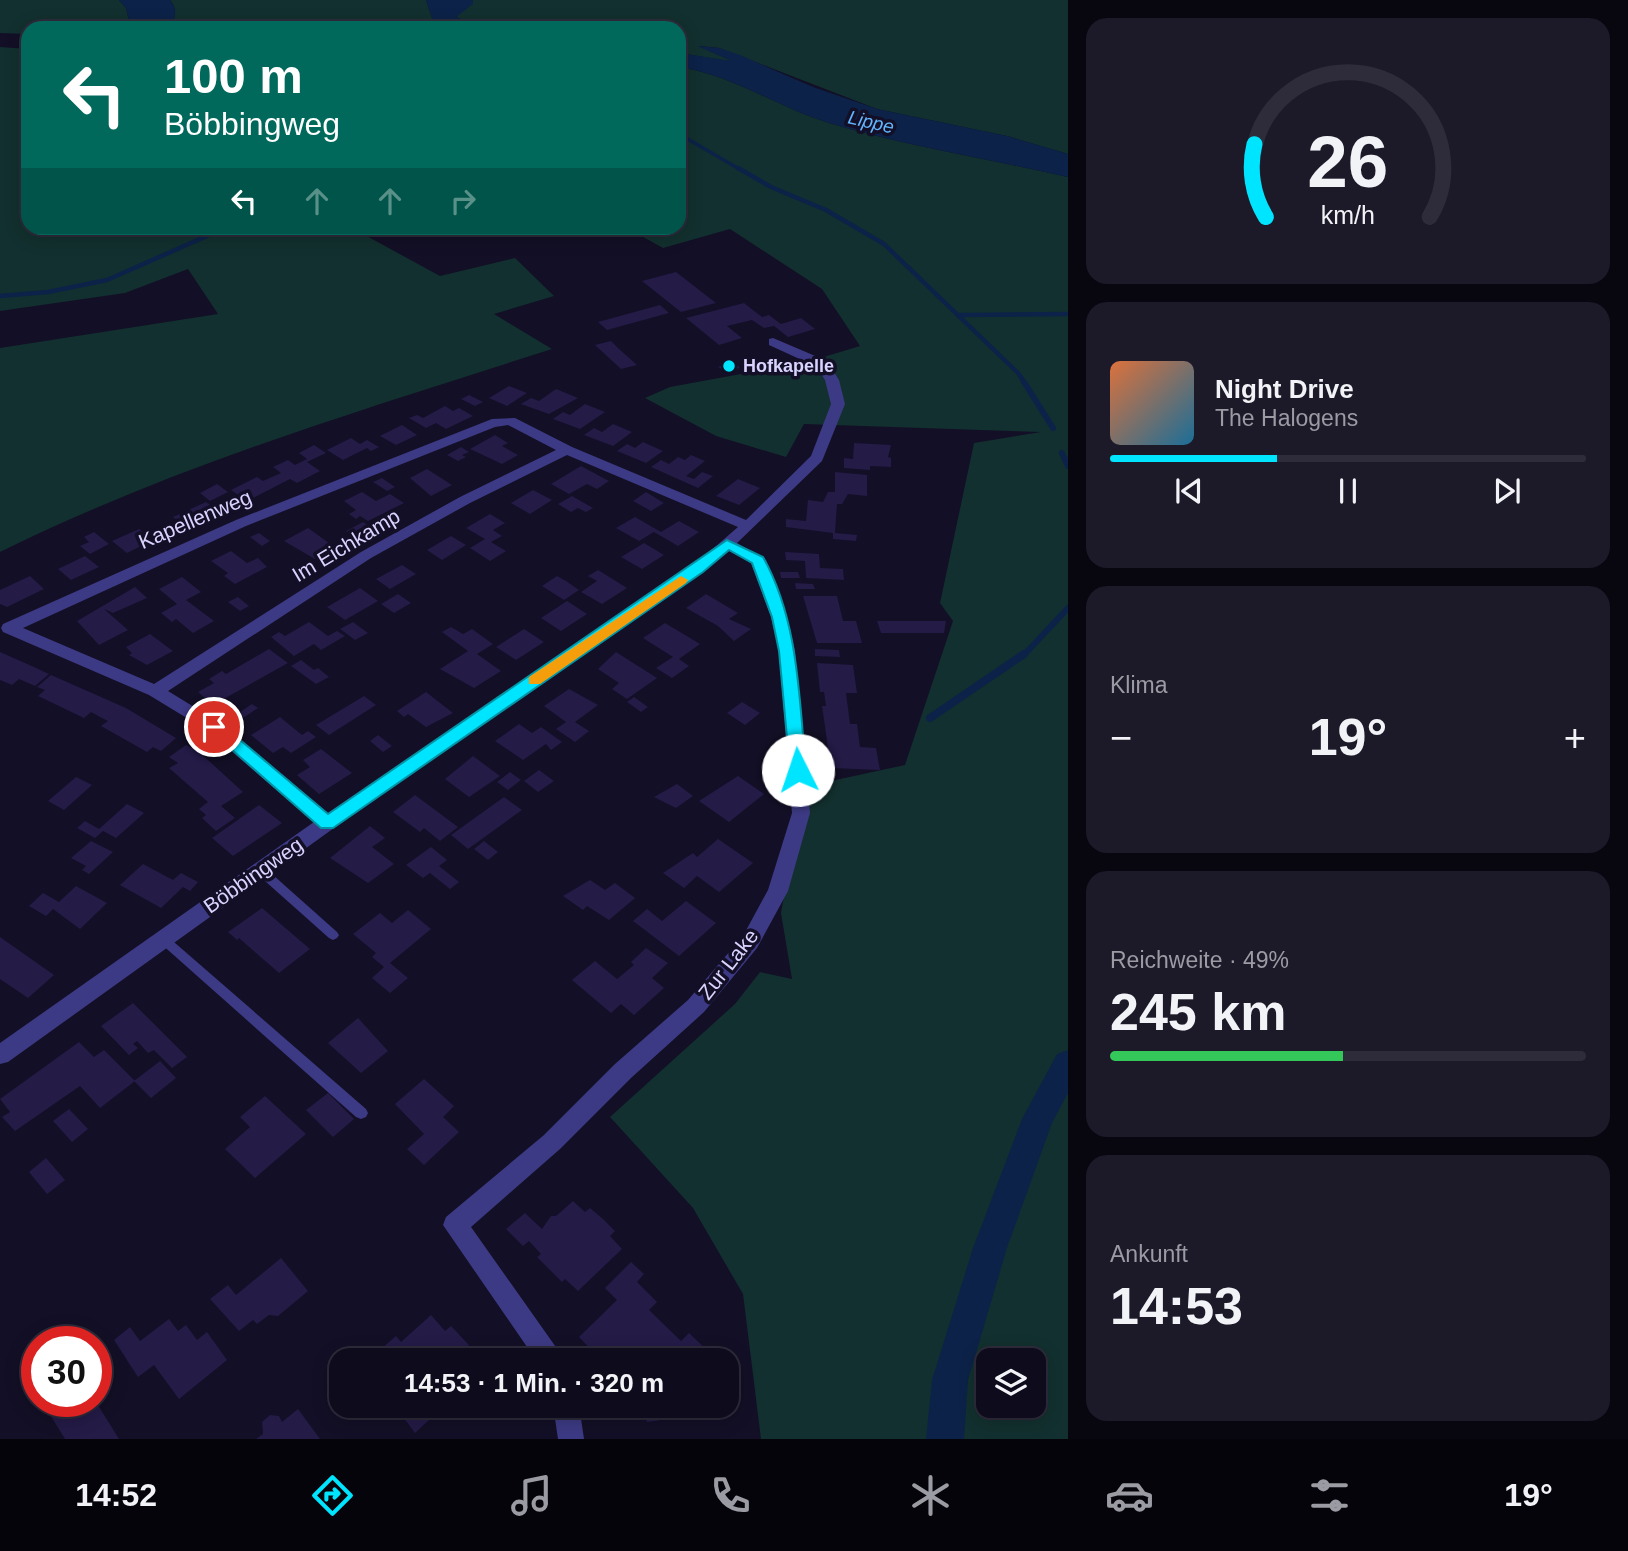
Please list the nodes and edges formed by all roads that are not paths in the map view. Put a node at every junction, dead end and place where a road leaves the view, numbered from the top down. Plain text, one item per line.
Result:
1 (774, 342) dead end
2 (567, 450) junction
3 (748, 526) junction
4 (727, 544) junction
5 (5, 627) edge
6 (155, 691) junction
7 (327, 823) junction
8 (260, 870) junction
9 (333, 934) dead end
10 (163, 939) junction
11 (0, 1055) edge
12 (361, 1114) dead end
13 (543, 1348) edge
14 (568, 1418) edge
15 (571, 1439) edge

1 - 3 street, Böbbingweg
2 - 3 street, Kapellenweg
2 - 5 street, Kapellenweg
2 - 6 street, Im Eichkamp
3 - 4 street, Böbbingweg
4 - 7 street, Böbbingweg
4 - 13 street, Zur Lake
5 - 6 street, Kapellenweg
6 - 7 street, Kapellenweg
7 - 8 street, Böbbingweg
8 - 9 lane
8 - 10 street, Böbbingweg
10 - 11 street, Böbbingweg
10 - 12 lane
14 - 15 street

